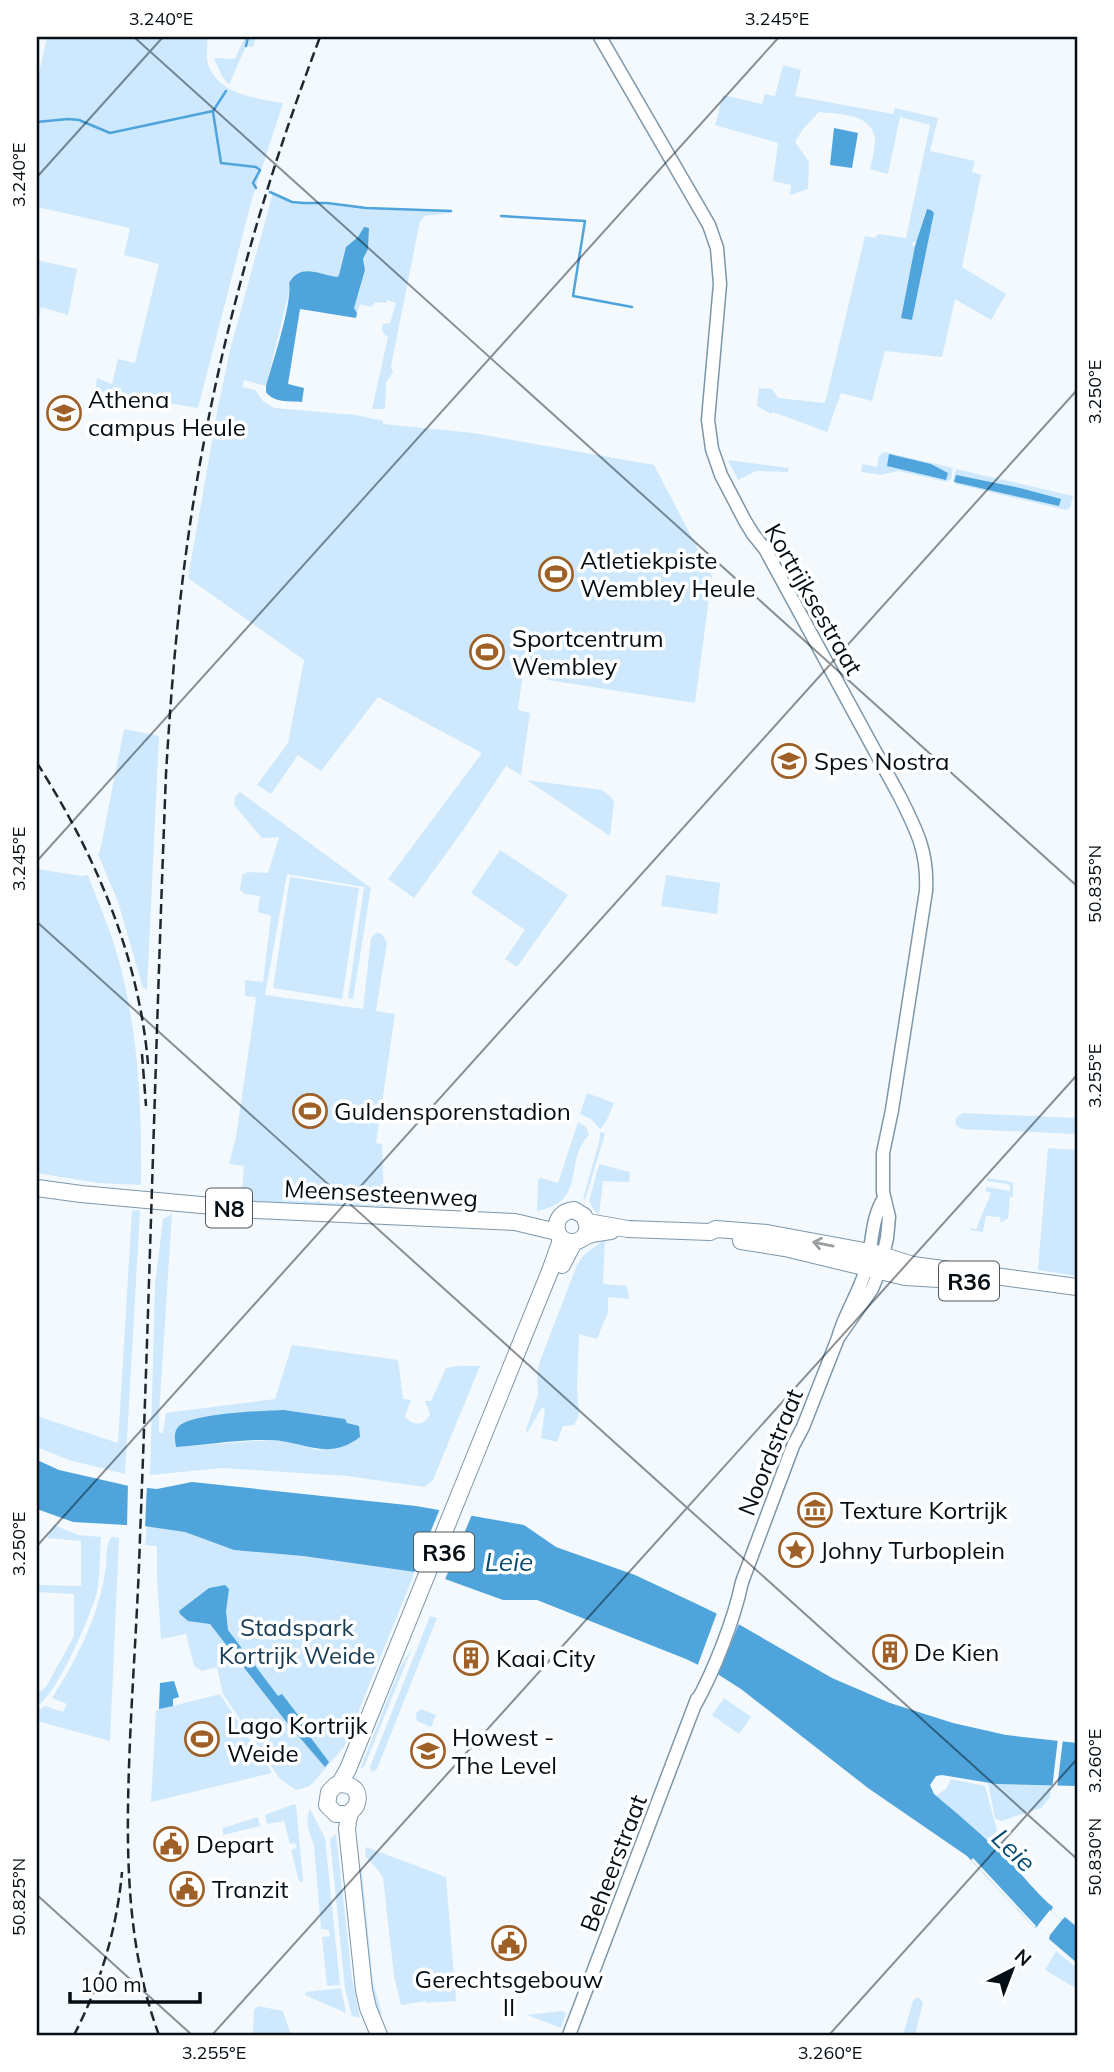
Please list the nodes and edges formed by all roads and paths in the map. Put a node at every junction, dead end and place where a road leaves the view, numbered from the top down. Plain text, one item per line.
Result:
1 (600, 37) edge
2 (37, 1188) edge
3 (574, 1232) junction
4 (875, 1262) junction
5 (553, 1286) junction
6 (1077, 1287) edge
7 (1077, 1298) edge
8 (489, 1430) junction
9 (742, 1582) joint
10 (346, 1785) junction
11 (343, 1813) junction
12 (372, 2028) edge
13 (569, 2035) edge

1 - 4 street, Kortrijksestraat
2 - 3 main road, Meensesteenweg / N8
3 - 4 main road, Meensesteenweg / R36
3 - 5 main road, R36
3 - 5 main road, R36
3 - 8 main road, R36
4 - 6 main road, R36
4 - 7 main road, R36
4 - 9 street, Noordstraat
5 - 8 main road, R36
8 - 10 main road, R36
9 - 13 street, Beheerstraat
10 - 11 main road, R36
10 - 11 main road, R36
11 - 12 main road, R36

